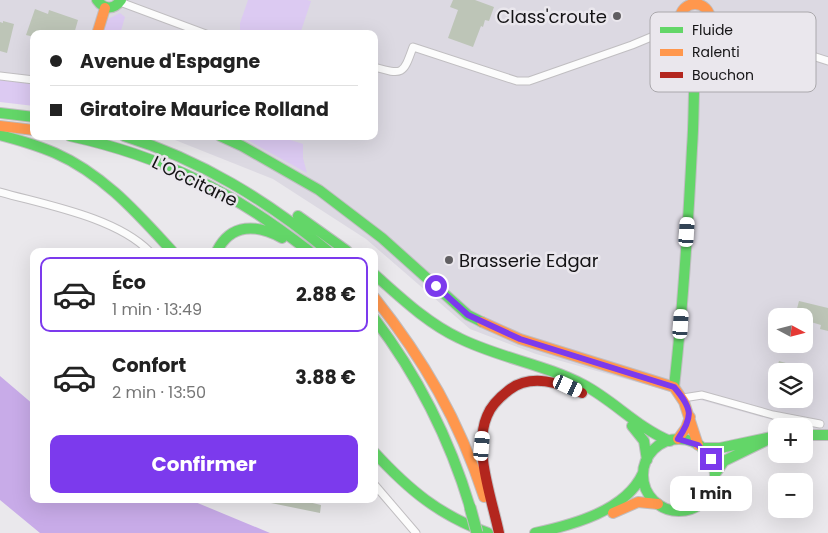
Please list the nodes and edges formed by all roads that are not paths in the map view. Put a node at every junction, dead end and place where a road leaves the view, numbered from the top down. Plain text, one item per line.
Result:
1 (120, 1) edge
2 (688, 3) edge
3 (101, 4) edge
4 (707, 12) edge
5 (97, 30) edge
6 (196, 30) edge
7 (650, 38) edge
8 (816, 57) edge
9 (828, 61) edge
10 (378, 68) edge
11 (0, 76) edge
12 (30, 80) edge
13 (694, 92) edge
14 (0, 113) edge
15 (30, 117) edge
16 (0, 126) edge
17 (30, 130) edge
18 (0, 135) edge
19 (86, 140) edge
20 (136, 140) edge
21 (229, 140) edge
22 (225, 178) junction
23 (0, 192) edge
24 (145, 248) edge
25 (169, 248) edge
26 (219, 248) edge
27 (294, 248) edge
28 (305, 248) edge
29 (324, 248) edge
30 (342, 248) edge
31 (378, 278) edge
32 (378, 302) edge
33 (378, 323) edge
34 (674, 387) junction
35 (683, 398) junction
36 (690, 417) junction
37 (820, 424) dead end
38 (813, 435) edge
39 (828, 435) edge
40 (768, 437) edge
41 (674, 440) junction
42 (768, 441) edge
43 (700, 446) junction
44 (378, 456) edge
45 (647, 460) junction
46 (378, 467) edge
47 (644, 473) junction
48 (715, 474) junction
49 (378, 489) edge
50 (658, 504) junction
51 (492, 513) junction
52 (416, 533) edge
53 (467, 533) edge
54 (477, 533) edge
55 (488, 533) edge
56 (494, 533) edge
57 (499, 533) edge
58 (535, 533) edge
59 (568, 533) edge

1 - 3 main road
1 - 6 street
2 - 4 main road
3 - 5 main road
7 - 10 street
8 - 9 street
11 - 12 street
13 - 34 main road
14 - 15 main road
16 - 17 main road
18 - 25 main road
19 - 28 main road, L'Occitane
20 - 22 main road, L'Occitane
21 - 34 main road
22 - 29 main road, L'Occitane
22 - 30 main road
23 - 24 street
26 - 27 main road
31 - 41 main road
32 - 51 main road
33 - 54 main road, bridge
34 - 35 main road
35 - 36 main road
35 - 37 street
36 - 41 main road
36 - 43 main road
38 - 39 main road
40 - 43 main road
41 - 43 main road
41 - 45 main road
42 - 48 main road
43 - 48 main road
44 - 55 main road
45 - 47 main road
45 - 51 main road
46 - 53 main road
47 - 50 main road
47 - 58 main road
48 - 50 main road
49 - 52 street
50 - 59 main road
51 - 56 main road
51 - 57 main road

